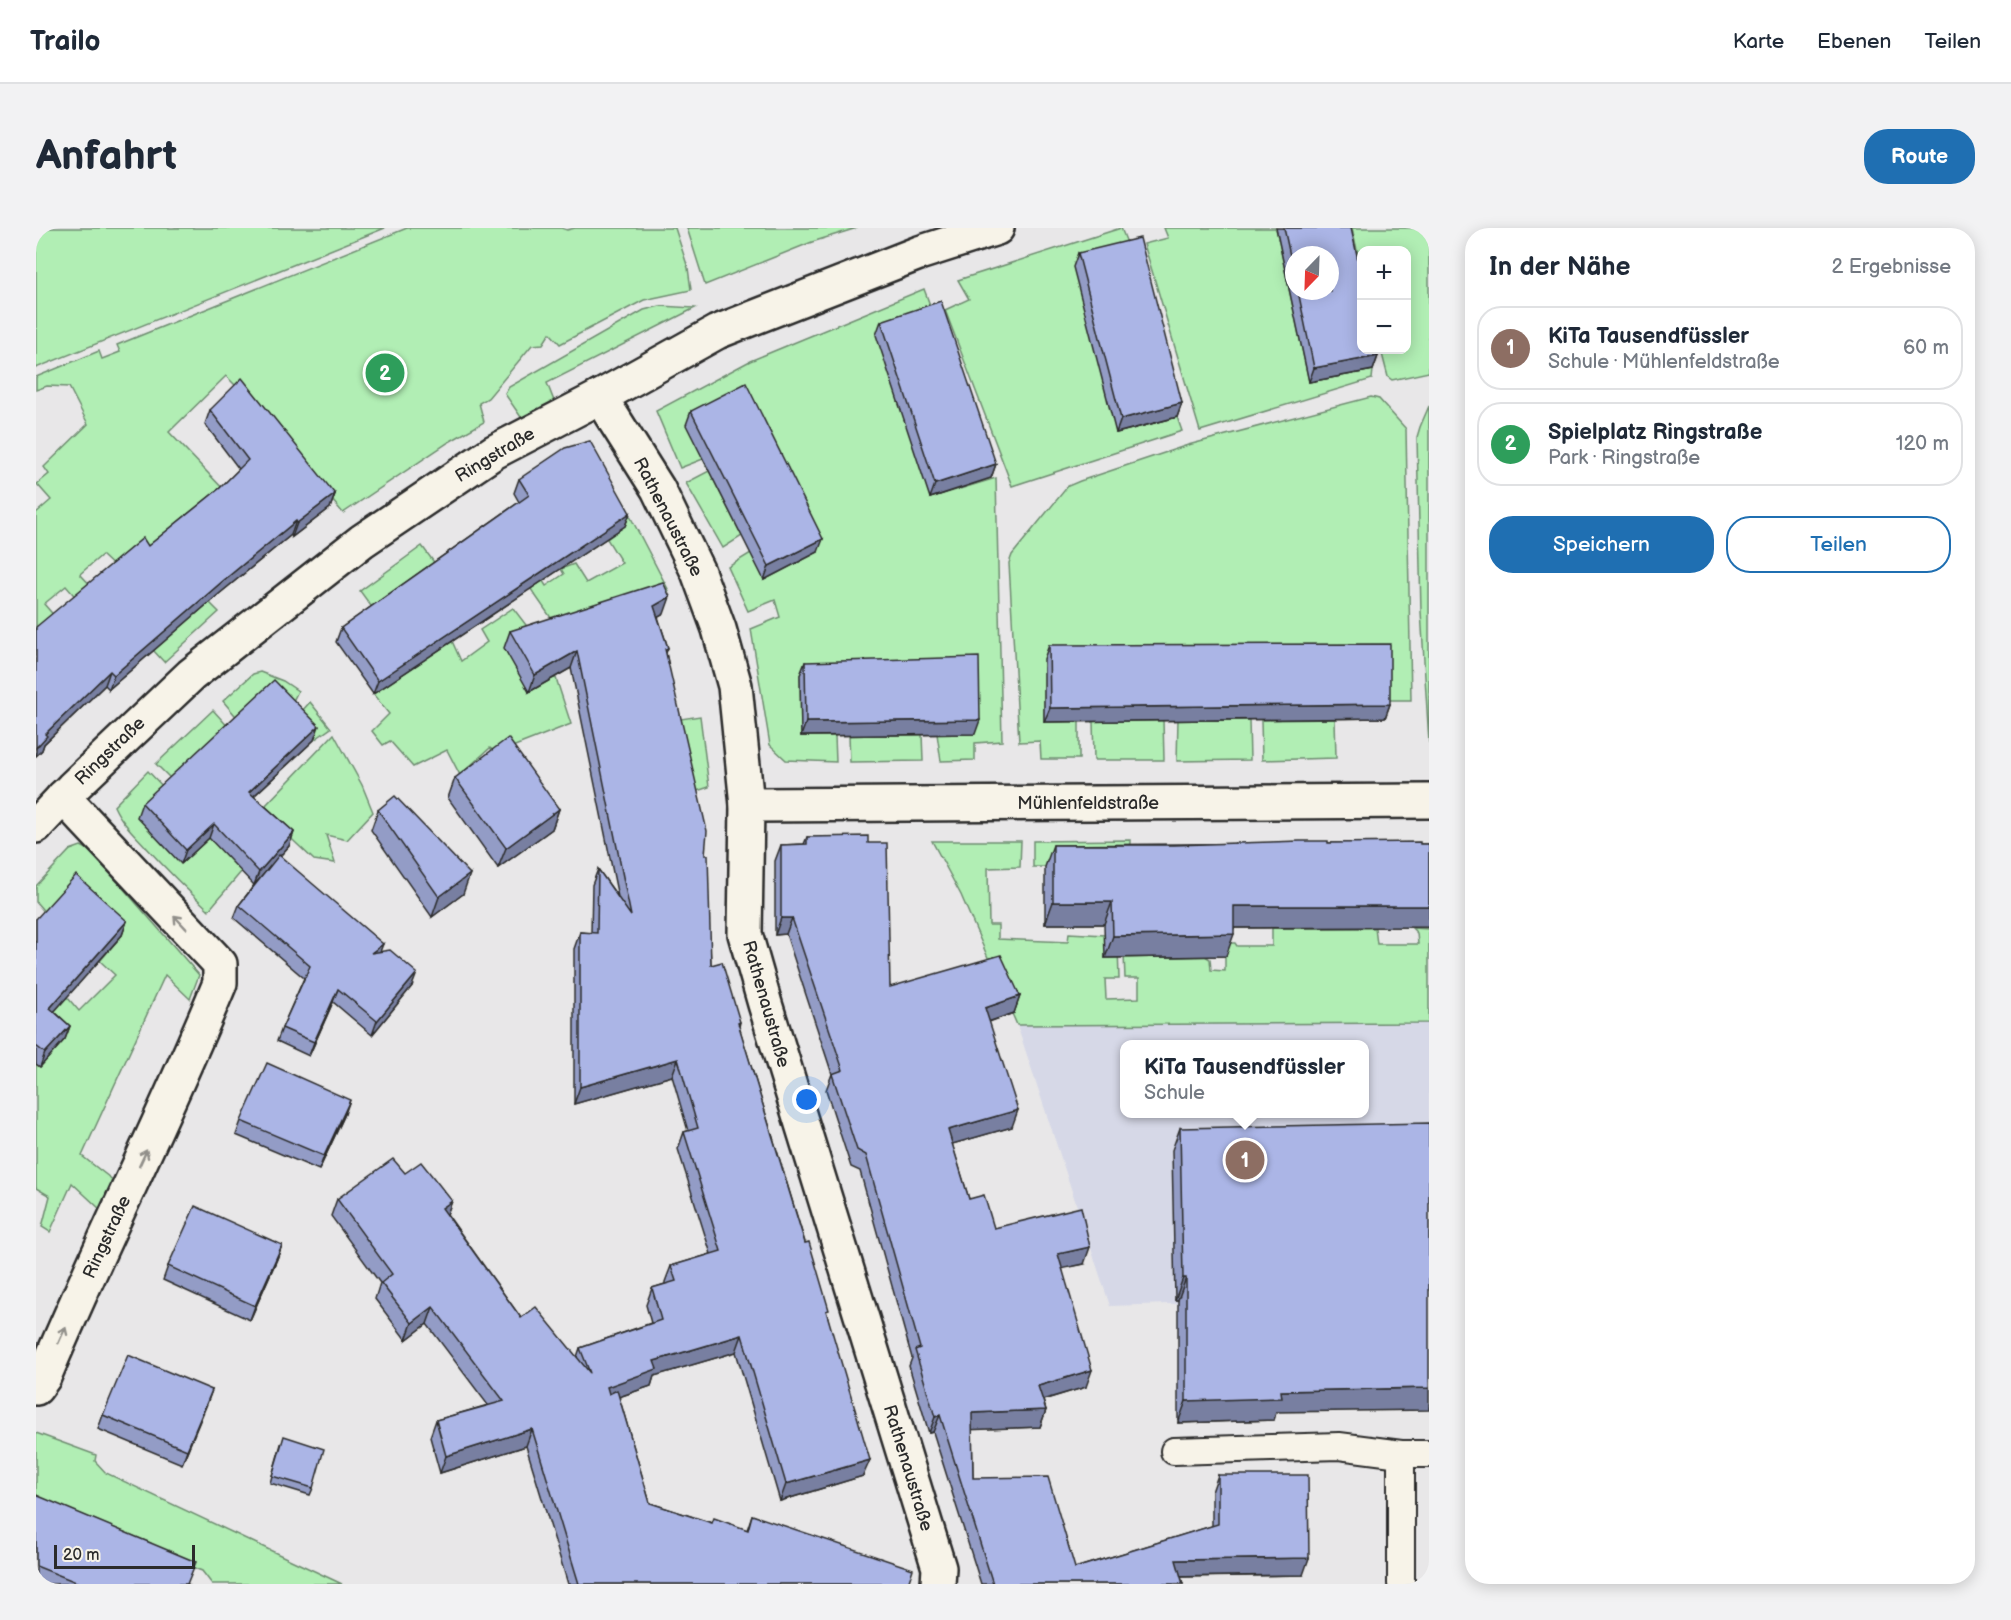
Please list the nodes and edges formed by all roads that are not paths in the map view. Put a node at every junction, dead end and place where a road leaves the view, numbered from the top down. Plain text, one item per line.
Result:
1 (996, 228) edge
2 (600, 397) junction
3 (63, 797) junction
4 (1429, 801) edge
5 (747, 805) junction
6 (36, 826) edge
7 (36, 1388) edge
8 (1174, 1451) dead end
9 (1401, 1454) junction
10 (1429, 1454) edge
11 (938, 1584) edge
12 (1401, 1584) edge

1 - 2 street, Ringstraße
2 - 3 street, Ringstraße
2 - 5 street, Rathenaustraße
3 - 6 street, Ringstraße
7 -> 3 street, Ringstraße
4 - 5 street, Mühlenfeldstraße
5 - 11 street, Rathenaustraße
8 - 9 lane
9 - 10 lane
9 - 12 lane

